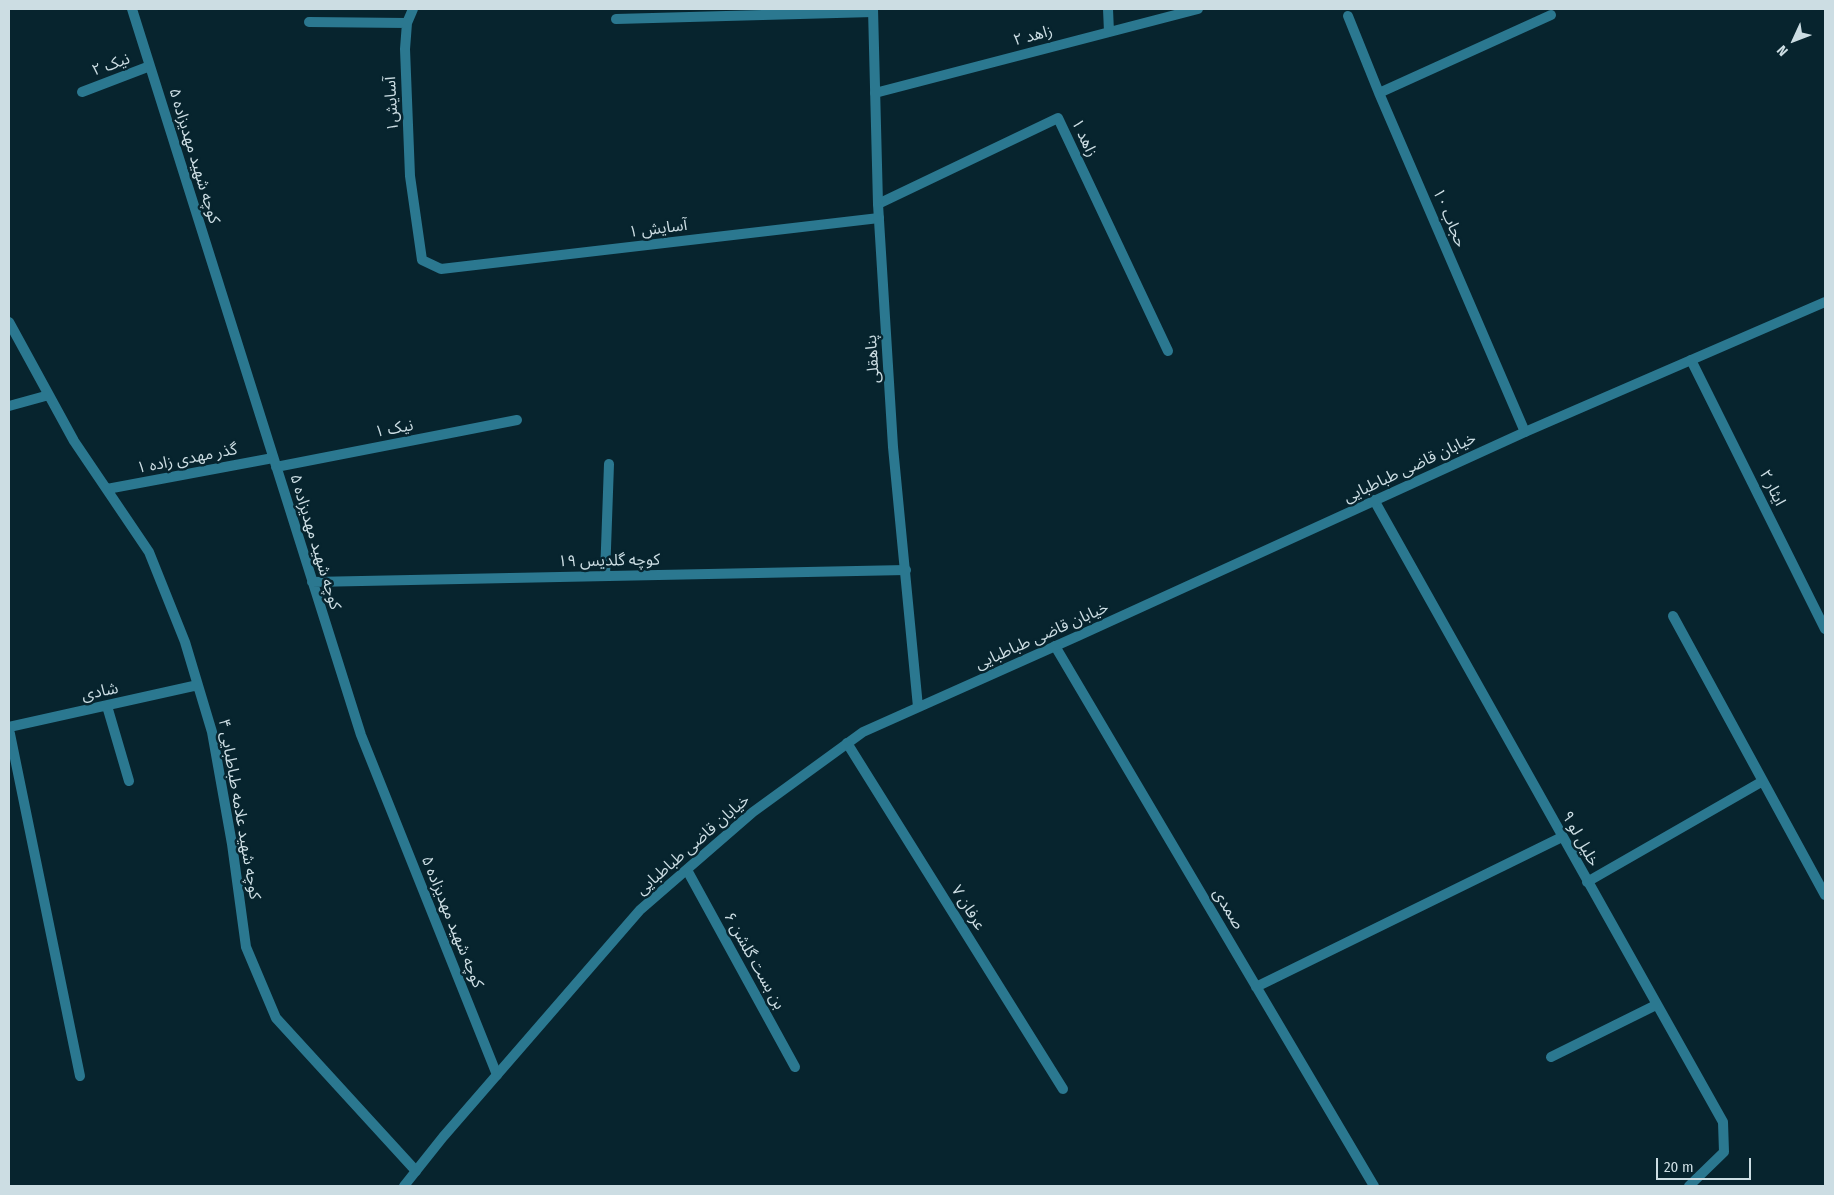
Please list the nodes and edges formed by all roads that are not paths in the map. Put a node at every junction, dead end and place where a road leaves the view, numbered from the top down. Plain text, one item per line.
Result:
1 (132, 9) edge
2 (413, 9) edge
3 (1108, 9) edge
4 (1198, 9) edge
5 (873, 10) edge
6 (1551, 15) dead end
7 (1348, 16) dead end
8 (616, 19) dead end
9 (309, 22) dead end
10 (408, 23) junction
11 (1109, 32) junction
12 (150, 66) junction
13 (82, 92) dead end
14 (876, 93) junction
15 (1379, 93) junction
16 (878, 204) junction
17 (879, 218) junction
18 (440, 269) joint
19 (1825, 302) edge
20 (9, 322) edge
21 (1168, 351) dead end
22 (1691, 360) junction
23 (50, 395) junction
24 (9, 406) edge
25 (517, 420) dead end
26 (1525, 432) junction
27 (275, 462) junction
28 (609, 464) dead end
29 (107, 489) junction
30 (1374, 500) junction
31 (906, 570) junction
32 (605, 576) junction
33 (312, 582) junction
34 (1673, 616) dead end
35 (1825, 629) edge
36 (1055, 646) junction
37 (198, 686) junction
38 (107, 706) junction
39 (918, 707) junction
40 (9, 728) edge
41 (847, 743) junction
42 (1763, 780) junction
43 (129, 781) dead end
44 (1562, 837) junction
45 (687, 870) junction
46 (1587, 882) junction
47 (1825, 895) edge
48 (1256, 987) junction
49 (1656, 1005) junction
50 (1551, 1057) dead end
51 (795, 1067) dead end
52 (497, 1074) junction
53 (80, 1076) dead end
54 (1063, 1089) dead end
55 (416, 1171) junction
56 (404, 1186) edge
57 (1374, 1186) edge
58 (1689, 1186) edge

1 - 12 street, کوچه شهید مهدیزاده ۵
2 - 10 street
3 - 11 street
4 - 11 street, زاهد ۲
5 - 8 street
5 - 14 street, پناهقلی
6 - 15 street
7 - 15 street, حجاب ۱۰
9 - 10 street
10 - 18 street, آسایش۱
11 - 14 street, زاهد ۲
12 - 13 street, نیک ۲
12 - 27 street, کوچه شهید مهدیزاده ۵
14 - 16 street, پناهقلی
15 - 26 street, حجاب ۱۰
16 - 17 street, پناهقلی
16 - 21 street, زاهد ۱
17 - 18 street, آسایش ۱
17 - 31 street, پناهقلی
19 - 22 street, خیابان قاضی طباطبایی
20 - 23 street, کوچه شهید علامه طباطبایی ۴
22 - 26 street, خیابان قاضی طباطبایی
22 - 35 street, ایثار ۲
23 - 24 street
23 - 29 street, کوچه شهید علامه طباطبایی ۴
25 - 27 street, نیک ۱
26 - 30 street, خیابان قاضی طباطبایی
27 - 29 street, گذر مهدی زاده ۱
27 - 33 street, کوچه شهید مهدیزاده ۵
28 - 32 street
29 - 37 street, کوچه شهید علامه طباطبایی ۴
30 - 36 street, خیابان قاضی طباطبایی
30 - 44 street, خلیل لو ۹
31 - 32 street, کوچه گلدیس ۱۹
31 - 39 street, پناهقلی
32 - 33 street, کوچه گلدیس ۱۹
33 - 52 street, کوچه شهید مهدیزاده ۵
34 - 42 street
36 - 39 street, خیابان قاضی طباطبایی
36 - 48 street, صمدی
37 - 38 street, شادی
37 - 55 street, کوچه شهید علامه طباطبایی ۴
38 - 40 street, شادی
38 - 43 street
39 - 41 street, خیابان قاضی طباطبایی
40 - 53 street
41 - 45 street, خیابان قاضی طباطبایی
41 - 54 street, عرفان ۷
42 - 46 street
42 - 47 street
44 - 46 street, خلیل لو ۹
44 - 48 street
45 - 51 street, بن بست گلشن ۶
45 - 52 street, خیابان قاضی طباطبایی
46 - 49 street, خلیل لو ۹
48 - 57 street, صمدی
49 - 50 street
49 - 58 street, خلیل لو ۹
52 - 55 street, خیابان قاضی طباطبایی
55 - 56 street, خیابان قاضی طباطبایی

